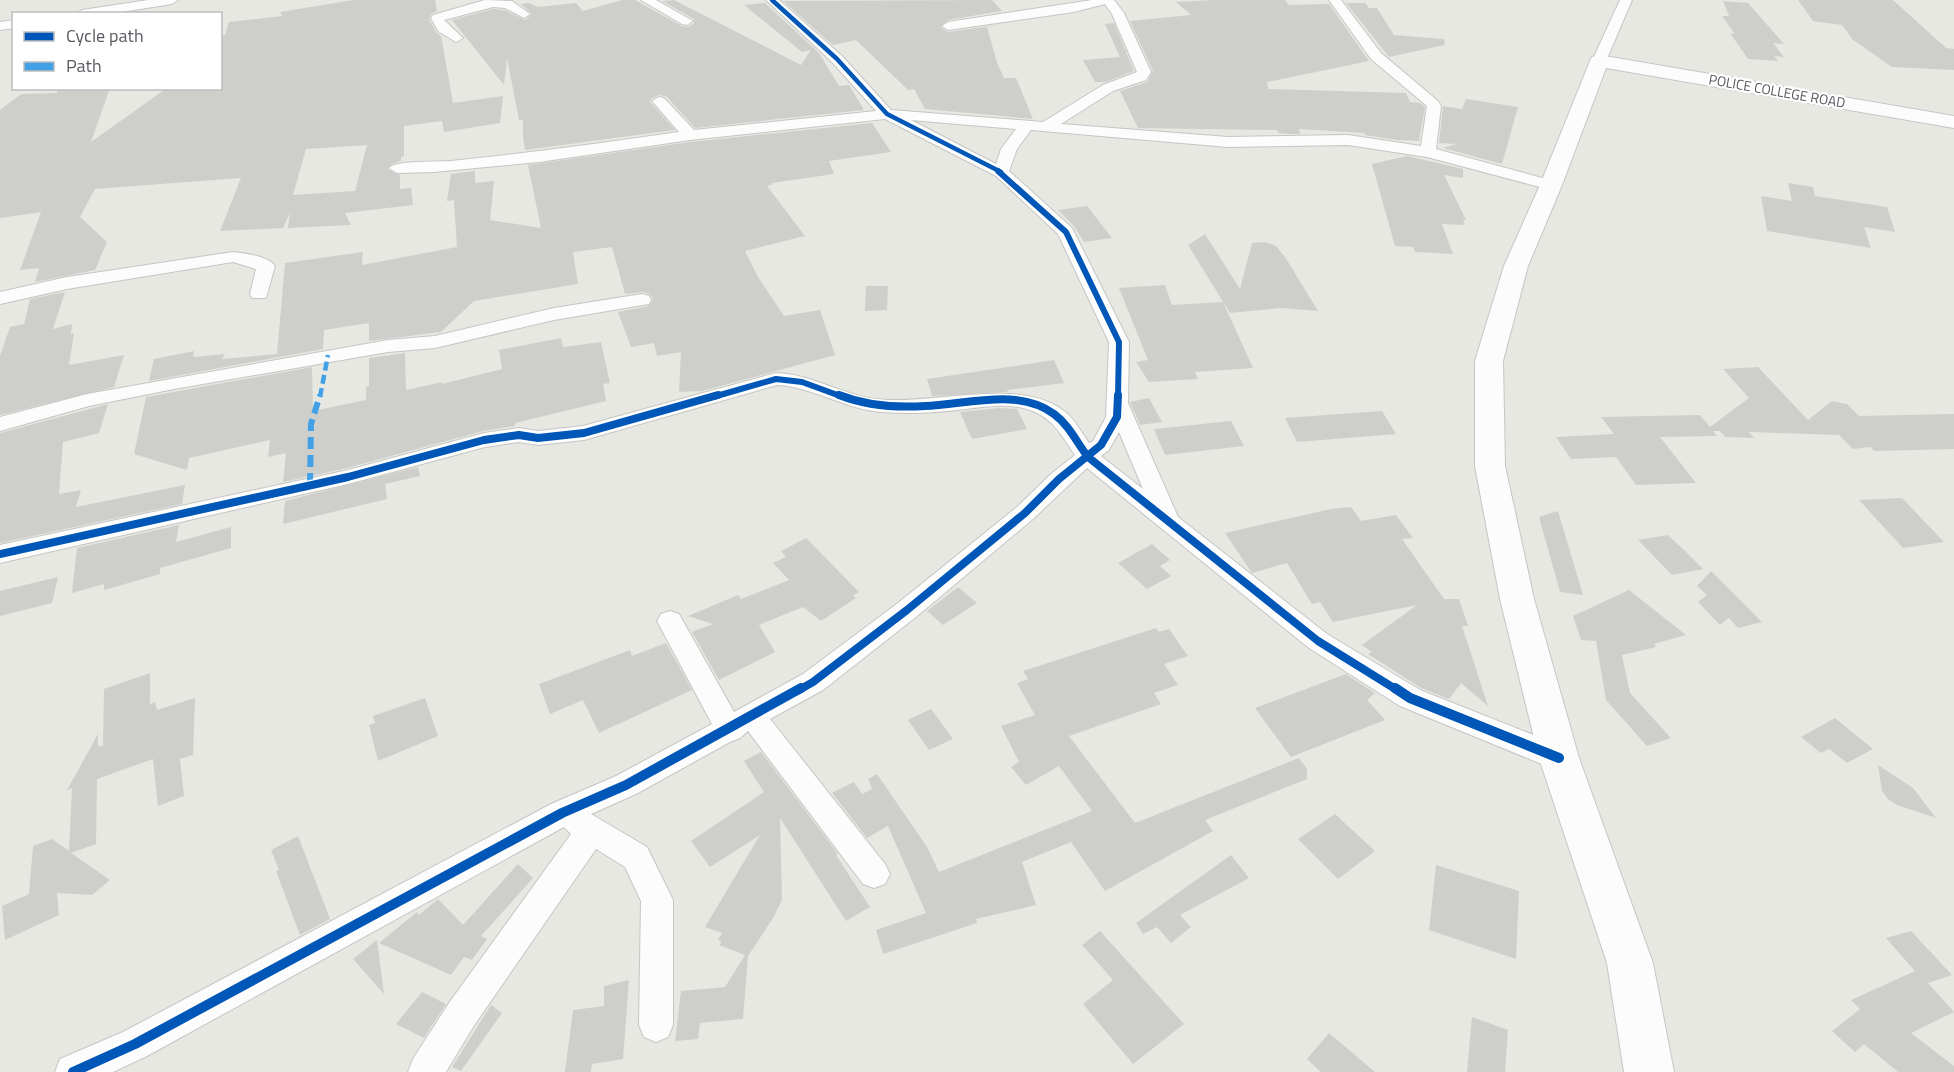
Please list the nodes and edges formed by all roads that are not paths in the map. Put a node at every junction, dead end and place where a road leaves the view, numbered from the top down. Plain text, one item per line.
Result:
1 (172, 0) edge
2 (647, 0) edge
3 (772, 0) edge
4 (1108, 0) edge
5 (1335, 0) edge
6 (1626, 0) edge
7 (492, 2) edge
8 (95, 12) edge
9 (524, 14) dead end
10 (687, 21) dead end
11 (948, 26) dead end
12 (456, 38) dead end
13 (1599, 62) junction
14 (659, 101) dead end
15 (887, 114) junction
16 (1954, 122) edge
17 (1028, 124) junction
18 (1047, 126) junction
19 (690, 135) junction
20 (1428, 152) junction
21 (397, 168) dead end
22 (1001, 172) junction
23 (1551, 185) junction
24 (259, 294) dead end
25 (0, 298) edge
26 (642, 300) dead end
27 (1118, 404) junction
28 (0, 424) edge
29 (1088, 457) junction
30 (1167, 519) junction
31 (0, 554) edge
32 (670, 621) dead end
33 (741, 723) junction
34 (1559, 758) junction
35 (562, 813) junction
36 (591, 831) junction
37 (874, 873) dead end
38 (656, 1025) dead end
39 (73, 1072) edge
40 (426, 1072) edge
41 (1649, 1072) edge

1 - 8 street
2 - 10 street
3 - 15 street
4 - 11 street
4 - 18 street
5 - 20 street
6 - 13 street
7 - 9 street
7 - 12 street
13 - 16 street, POLICE COLLEGE ROAD
13 - 23 street
14 - 19 street
15 - 17 street
15 - 19 street
15 - 22 street
17 - 18 street
17 - 22 street
18 - 20 street
19 - 21 street
20 - 23 street
22 - 27 street
23 - 34 street
24 - 25 street
26 - 28 street
27 - 29 street
27 - 30 street
29 - 30 street
29 - 31 street
29 - 33 street
30 - 34 street
32 - 33 street
33 - 35 street
33 - 37 street
34 - 41 street
35 - 36 street
35 - 39 street
36 - 38 street
36 - 40 street

